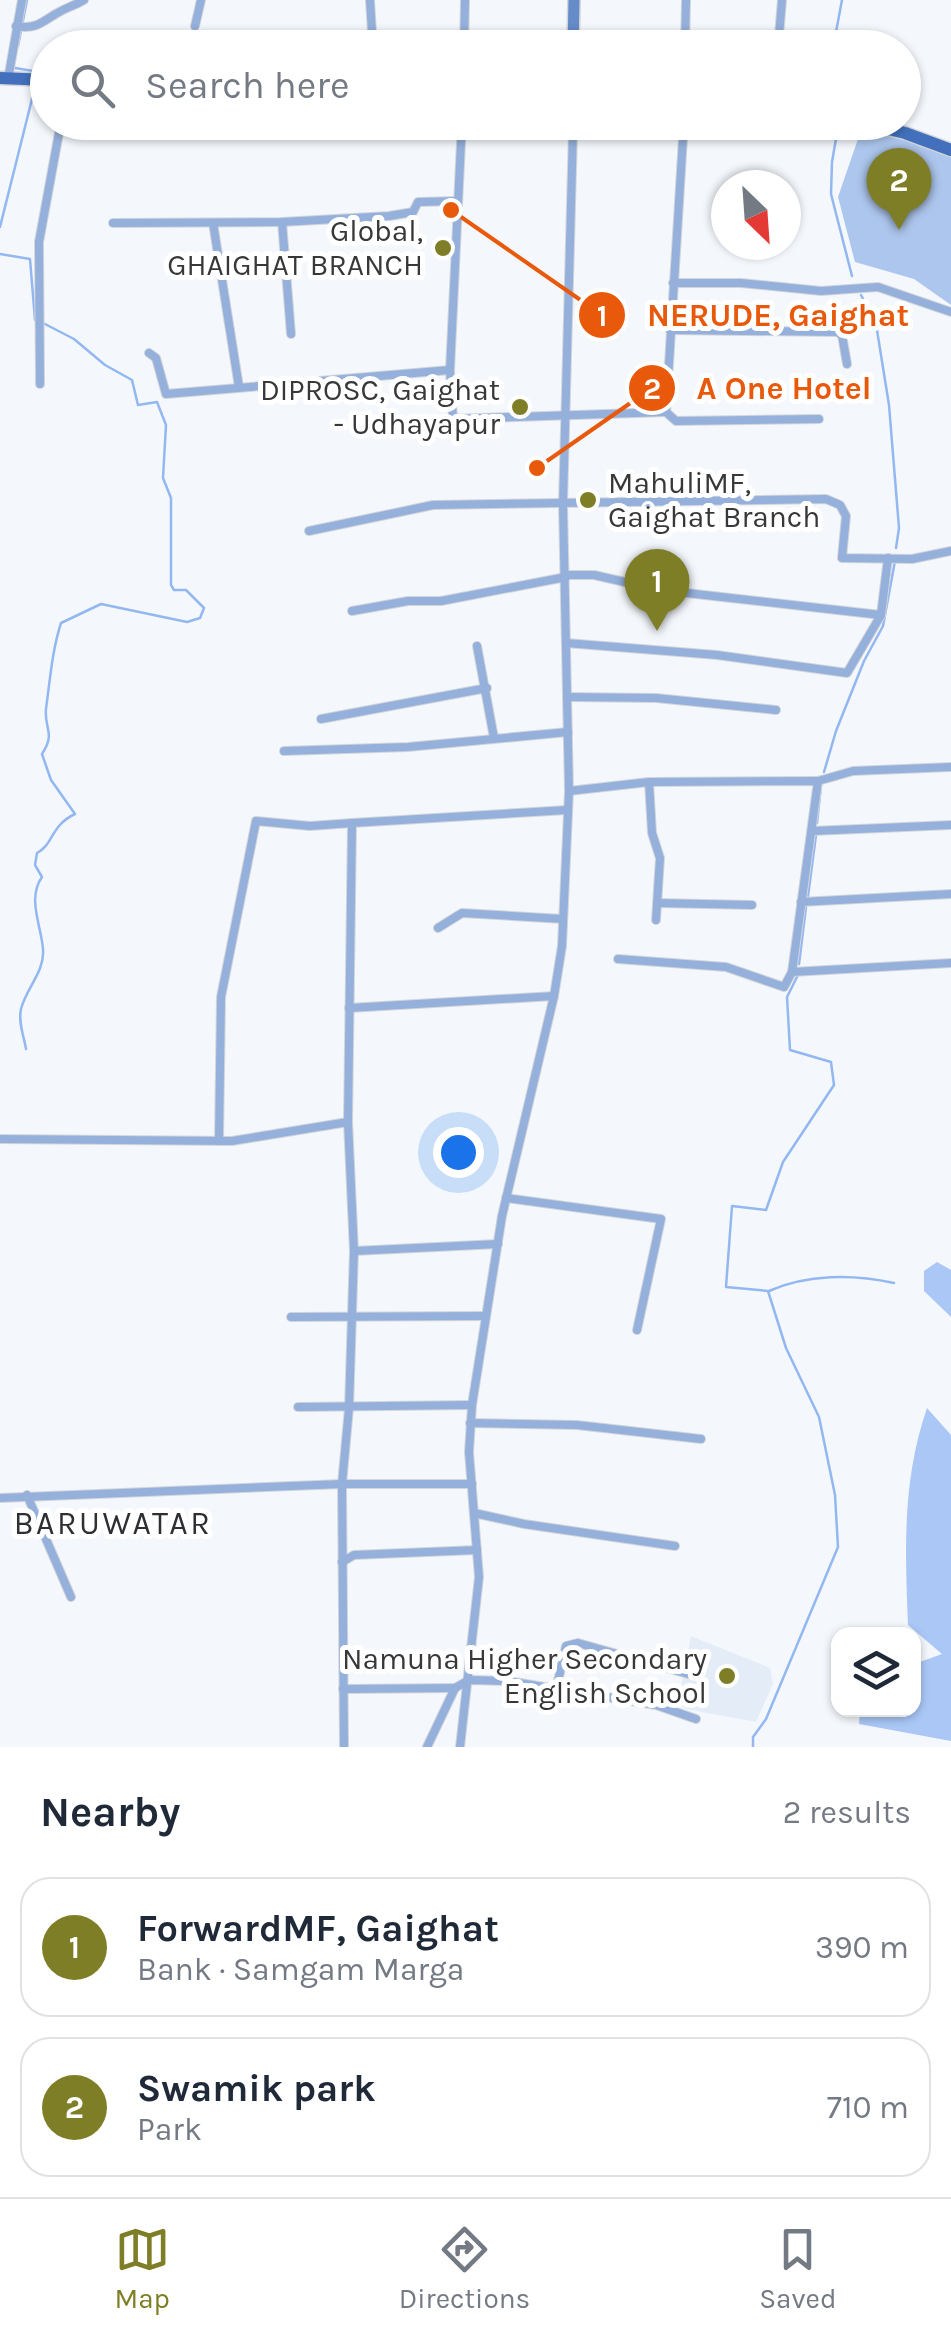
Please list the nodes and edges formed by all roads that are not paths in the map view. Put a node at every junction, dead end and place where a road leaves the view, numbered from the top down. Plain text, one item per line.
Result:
1 (22, 0) edge
2 (57, 0) edge
3 (84, 0) edge
4 (202, 0) edge
5 (370, 0) edge
6 (465, 0) edge
7 (574, 0) edge
8 (686, 0) edge
9 (782, 0) edge
10 (58, 12) junction
11 (196, 26) dead end
12 (20, 27) junction
13 (371, 30) edge
14 (464, 30) edge
15 (573, 30) edge
16 (685, 30) edge
17 (780, 30) edge
18 (4, 79) edge
19 (30, 80) edge
20 (921, 139) edge
21 (58, 140) edge
22 (461, 140) edge
23 (573, 140) edge
24 (683, 140) edge
25 (951, 150) edge
26 (456, 202) junction
27 (282, 222) junction
28 (113, 223) dead end
29 (213, 223) junction
30 (673, 282) junction
31 (951, 312) edge
32 (670, 330) junction
33 (291, 334) dead end
34 (150, 353) dead end
35 (847, 364) dead end
36 (450, 370) junction
37 (40, 384) dead end
38 (240, 387) junction
39 (666, 412) junction
40 (566, 415) junction
41 (820, 419) dead end
42 (563, 504) junction
43 (309, 530) dead end
44 (951, 551) edge
45 (888, 558) junction
46 (566, 576) junction
47 (352, 610) dead end
48 (881, 615) junction
49 (566, 642) junction
50 (477, 646) dead end
51 (486, 688) junction
52 (567, 697) junction
53 (776, 710) dead end
54 (321, 719) dead end
55 (568, 732) junction
56 (494, 738) junction
57 (284, 752) dead end
58 (951, 767) edge
59 (818, 780) junction
60 (649, 782) junction
61 (569, 791) junction
62 (567, 810) junction
63 (352, 824) junction
64 (951, 825) edge
65 (812, 831) junction
66 (951, 894) edge
67 (801, 902) junction
68 (657, 903) junction
69 (752, 905) dead end
70 (563, 919) junction
71 (656, 920) dead end
72 (438, 928) dead end
73 (618, 959) dead end
74 (951, 963) edge
75 (792, 972) junction
76 (554, 996) junction
77 (349, 1008) junction
78 (348, 1122) junction
79 (0, 1139) edge
80 (219, 1141) junction
81 (506, 1198) junction
82 (498, 1244) junction
83 (354, 1251) junction
84 (485, 1316) junction
85 (291, 1317) dead end
86 (353, 1317) junction
87 (637, 1330) dead end
88 (472, 1406) junction
89 (298, 1407) dead end
90 (349, 1408) junction
91 (470, 1422) junction
92 (701, 1439) dead end
93 (342, 1484) junction
94 (472, 1484) junction
95 (27, 1495) junction
96 (0, 1498) edge
97 (474, 1513) junction
98 (675, 1546) dead end
99 (477, 1550) junction
100 (342, 1562) junction
101 (70, 1597) dead end
102 (688, 1674) dead end
103 (469, 1680) junction
104 (456, 1688) junction
105 (343, 1689) junction
106 (556, 1690) junction
107 (696, 1719) dead end
108 (344, 1747) edge
109 (427, 1747) edge
110 (460, 1747) edge

1 - 12 street
2 - 10 street
3 - 10 street
4 - 11 street
5 - 13 street
6 - 14 street
7 - 15 main road
8 - 16 street
9 - 17 street
10 - 12 street
12 - 18 street
18 - 19 main road
20 - 25 main road
21 - 37 street
22 - 26 street
23 - 40 street
24 - 30 street
26 - 27 street
26 - 36 street
27 - 29 street
27 - 33 street
28 - 29 street
29 - 38 street
30 - 31 street
30 - 32 street
32 - 35 street
32 - 39 street
34 - 38 street
36 - 38 street
36 - 40 street
39 - 40 street
39 - 41 street
40 - 42 street
42 - 43 street
42 - 45 street
42 - 46 street
44 - 45 street
45 - 48 street
46 - 47 street
46 - 48 street
46 - 49 street
48 - 49 street
49 - 52 street
50 - 51 street
51 - 54 street
51 - 56 street
52 - 53 street
52 - 55 street
55 - 56 street
55 - 61 street
56 - 57 street
58 - 59 street
59 - 60 street
59 - 65 street
60 - 61 street
60 - 68 street
61 - 62 street
62 - 63 street
62 - 70 street
63 - 77 street
63 - 80 street
64 - 65 street
65 - 67 street
66 - 67 street
67 - 75 street
68 - 69 street
68 - 71 street
70 - 72 street
70 - 76 street
73 - 75 street
74 - 75 street
76 - 77 street
76 - 81 street
77 - 78 street
78 - 80 street
78 - 83 street
79 - 80 street
81 - 82 street
81 - 87 street
82 - 83 street
82 - 84 street
83 - 86 street
84 - 86 street
84 - 88 street
85 - 86 street
86 - 90 street
88 - 90 street
88 - 91 street
89 - 90 street
90 - 93 street
91 - 92 street
91 - 94 street
93 - 94 street
93 - 95 street
93 - 100 street
94 - 97 street
95 - 96 street
95 - 101 street
97 - 98 street
97 - 99 street
99 - 100 street
99 - 103 street
100 - 105 street
102 - 106 street
103 - 104 street
103 - 106 street
103 - 110 street
104 - 105 street
104 - 109 street
105 - 108 street
106 - 107 street

